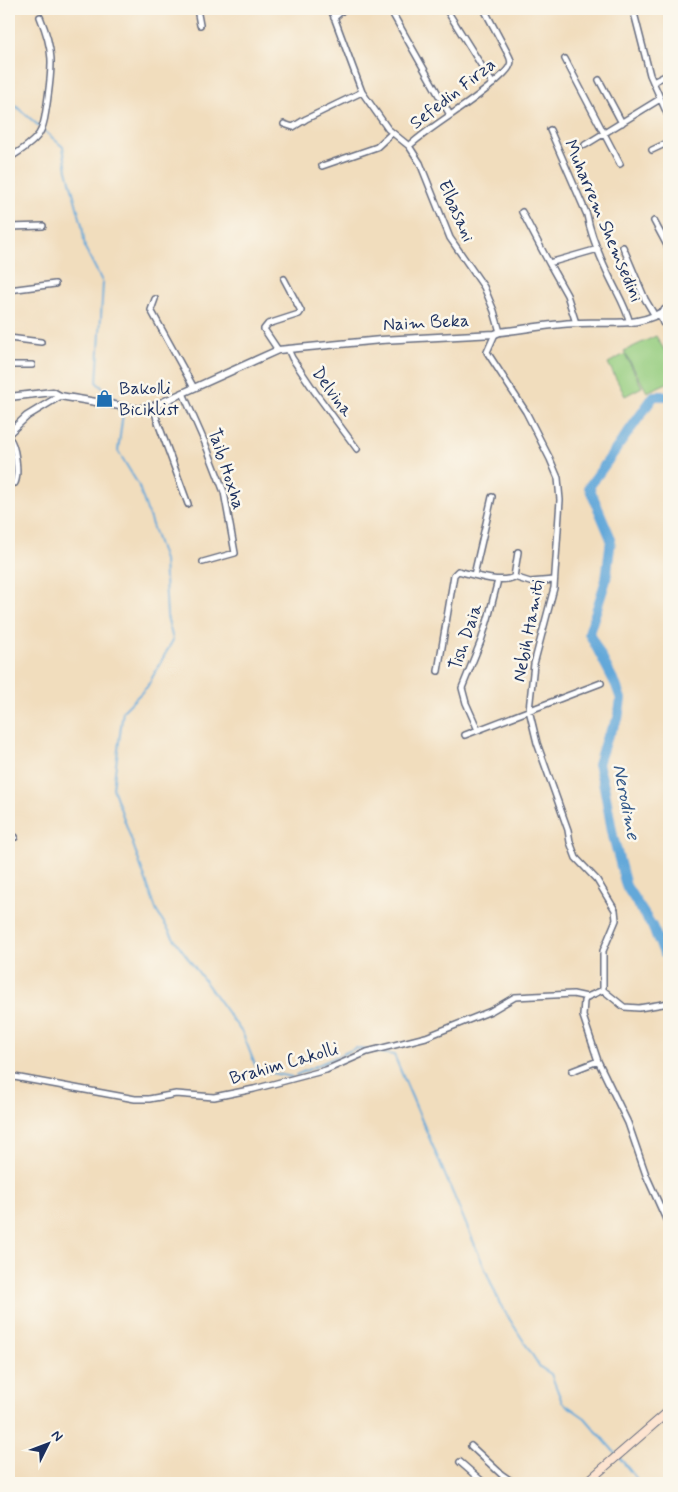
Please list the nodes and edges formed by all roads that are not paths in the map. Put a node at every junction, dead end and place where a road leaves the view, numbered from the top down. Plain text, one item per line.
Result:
1 (197, 9) edge
2 (331, 9) edge
3 (344, 9) edge
4 (390, 9) edge
5 (446, 9) edge
6 (484, 9) edge
7 (633, 9) edge
8 (40, 17) dead end
9 (334, 18) junction
10 (200, 25) dead end
11 (565, 59) dead end
12 (669, 74) edge
13 (599, 80) dead end
14 (653, 82) junction
15 (492, 84) junction
16 (362, 92) junction
17 (660, 99) junction
18 (450, 115) junction
19 (669, 118) edge
20 (622, 123) junction
21 (284, 124) dead end
22 (550, 130) dead end
23 (392, 133) junction
24 (603, 134) junction
25 (669, 142) edge
26 (586, 145) dead end
27 (409, 146) junction
28 (652, 150) dead end
29 (9, 158) edge
30 (620, 164) dead end
31 (322, 166) dead end
32 (522, 212) dead end
33 (654, 221) dead end
34 (43, 226) dead end
35 (9, 227) edge
36 (623, 247) dead end
37 (598, 249) junction
38 (669, 249) edge
39 (549, 263) junction
40 (284, 279) dead end
41 (56, 284) dead end
42 (9, 290) edge
43 (155, 299) dead end
44 (669, 307) edge
45 (655, 316) junction
46 (576, 322) junction
47 (630, 323) junction
48 (669, 324) edge
49 (498, 333) junction
50 (9, 338) edge
51 (41, 342) dead end
52 (288, 349) junction
53 (278, 350) junction
54 (9, 365) edge
55 (32, 365) dead end
56 (194, 388) junction
57 (183, 393) junction
58 (60, 396) junction
59 (9, 397) edge
60 (154, 406) junction
61 (9, 434) edge
62 (9, 438) edge
63 (357, 449) dead end
64 (15, 484) dead end
65 (492, 497) dead end
66 (188, 504) dead end
67 (518, 552) dead end
68 (203, 562) dead end
69 (474, 575) junction
70 (514, 577) junction
71 (498, 580) junction
72 (554, 580) junction
73 (438, 671) dead end
74 (601, 683) dead end
75 (529, 710) junction
76 (478, 730) junction
77 (465, 735) dead end
78 (9, 836) edge
79 (16, 838) dead end
80 (603, 990) junction
81 (587, 997) junction
82 (669, 1003) edge
83 (598, 1061) junction
84 (572, 1071) dead end
85 (9, 1076) edge
86 (669, 1226) edge
87 (669, 1411) edge
88 (471, 1446) dead end
89 (460, 1462) dead end
90 (591, 1482) edge
91 (484, 1483) edge
92 (514, 1483) edge

1 - 10 street
2 - 9 street, Elbasani
3 - 9 street
4 - 18 street
5 - 15 street
6 - 15 street, Sefedin Firza
7 - 14 street
8 - 29 street
9 - 16 street, Elbasani
11 - 24 street
12 - 14 street
13 - 20 street
14 - 17 street
15 - 18 street, Sefedin Firza
16 - 21 street
16 - 23 street, Elbasani
17 - 19 street
17 - 20 street
18 - 27 street, Sefedin Firza
20 - 24 street
22 - 37 street, Muharrem Shemsedini
23 - 27 street, Elbasani
23 - 31 street
24 - 26 street
24 - 30 street
25 - 28 street
27 - 49 street, Elbasani
32 - 39 street
33 - 38 street
34 - 35 street
36 - 45 street
37 - 39 street
37 - 47 street, Muharrem Shemsedini
39 - 46 street
40 - 53 street
41 - 42 street
43 - 56 street
44 - 45 street, Naim Beka
45 - 47 street, Naim Beka
45 - 48 street
46 - 47 street, Naim Beka
46 - 49 street, Naim Beka
49 - 52 street, Naim Beka
49 - 72 street, Nebih Hamiti
50 - 51 street
52 - 53 street, Naim Beka
52 - 63 street, Delvina
53 - 56 street, Naim Beka
54 - 55 street
56 - 57 street, Naim Beka
57 - 60 street, Naim Beka
57 - 68 street, Taib Hoxha
58 - 59 street, Naim Beka
58 - 60 street, Naim Beka
58 - 61 street
60 - 66 street
62 - 64 street
65 - 69 street
67 - 70 street
69 - 71 street
69 - 73 street
70 - 71 street
70 - 72 street
71 - 76 street, Tish Daia
72 - 75 street, Nebih Hamiti
74 - 75 street
75 - 76 street
75 - 80 street, Nebih Hamiti
76 - 77 street
78 - 79 street
80 - 81 street
80 - 82 street
81 - 83 street
81 - 85 street, Brahim Cakolli
83 - 84 street
83 - 86 street
87 - 90 main road
88 - 92 street
89 - 91 street

